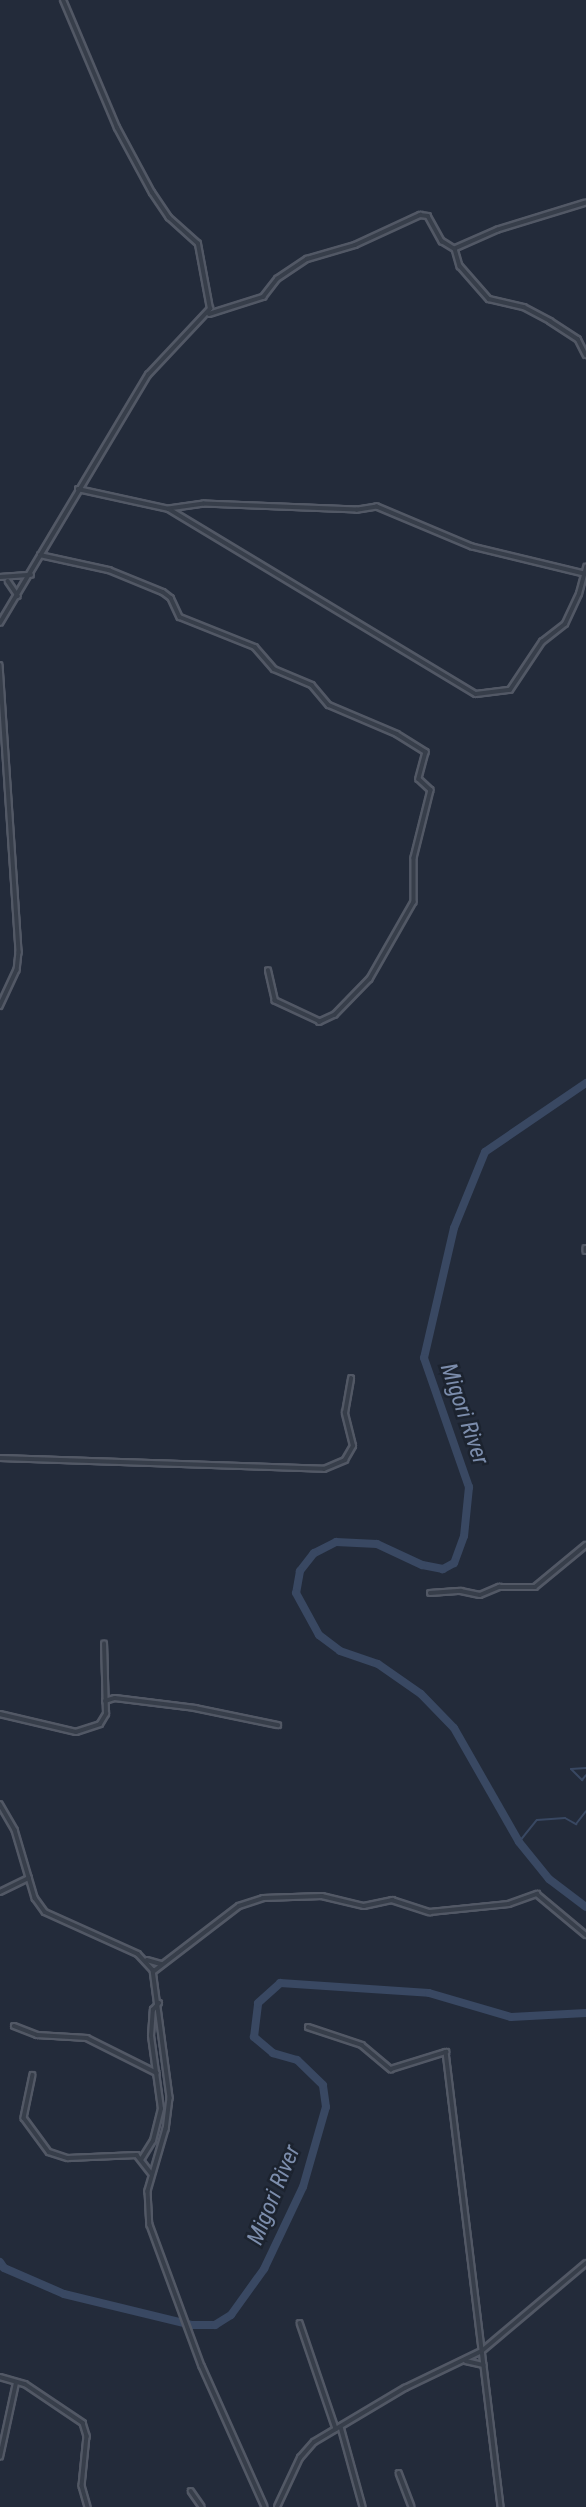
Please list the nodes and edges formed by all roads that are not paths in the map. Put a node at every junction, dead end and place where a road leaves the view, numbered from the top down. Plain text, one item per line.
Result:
1 (63, 0) edge
2 (586, 203) edge
3 (455, 249) junction
4 (209, 314) junction
5 (586, 355) edge
6 (78, 489) junction
7 (169, 509) junction
8 (40, 555) junction
9 (586, 568) edge
10 (584, 574) junction
11 (31, 575) junction
12 (0, 577) edge
13 (7, 580) junction
14 (18, 596) junction
15 (0, 623) edge
16 (0, 665) edge
17 (268, 971) dead end
18 (0, 1006) edge
19 (351, 1379) dead end
20 (0, 1458) edge
21 (586, 1545) edge
22 (430, 1593) dead end
23 (104, 1644) dead end
24 (105, 1701) junction
25 (0, 1714) edge
26 (278, 1725) dead end
27 (0, 1804) edge
28 (29, 1878) junction
29 (0, 1892) edge
30 (586, 1935) edge
31 (147, 1960) junction
32 (161, 1964) junction
33 (153, 1972) junction
34 (159, 2003) junction
35 (14, 2026) dead end
36 (308, 2027) dead end
37 (157, 2073) junction
38 (33, 2075) dead end
39 (141, 2160) junction
40 (151, 2173) junction
41 (586, 2263) edge
42 (300, 2323) dead end
43 (482, 2351) junction
44 (466, 2361) junction
45 (484, 2365) junction
46 (0, 2377) edge
47 (16, 2383) junction
48 (341, 2427) junction
49 (336, 2429) junction
50 (0, 2457) edge
51 (399, 2473) dead end
52 (191, 2491) dead end
53 (88, 2507) edge
54 (202, 2507) edge
55 (265, 2507) edge
56 (277, 2507) edge
57 (363, 2507) edge
58 (412, 2507) edge
59 (501, 2507) edge

1 - 4 street
2 - 3 street
3 - 4 street
3 - 5 street
4 - 6 street
6 - 7 street
6 - 8 street
7 - 10 street
7 - 10 street
8 - 11 street
8 - 17 street
9 - 10 street
11 - 13 street
11 - 14 street
12 - 13 street
13 - 14 street
14 - 15 street
16 - 18 street
19 - 20 street
21 - 22 street
23 - 24 street
24 - 25 street
24 - 26 street
27 - 28 street
28 - 29 street
28 - 31 street
30 - 32 street
31 - 32 street
31 - 33 street
32 - 33 street
33 - 34 street
34 - 37 street
34 - 40 street
35 - 37 street
36 - 43 street
37 - 39 street
38 - 39 street
39 - 40 street
40 - 55 street
41 - 43 street
42 - 49 street
43 - 44 street
43 - 45 street
44 - 45 street
44 - 48 street
45 - 59 street
46 - 47 street
47 - 50 street
47 - 53 street
48 - 49 street
48 - 57 street
49 - 56 street
51 - 58 street
52 - 54 street

